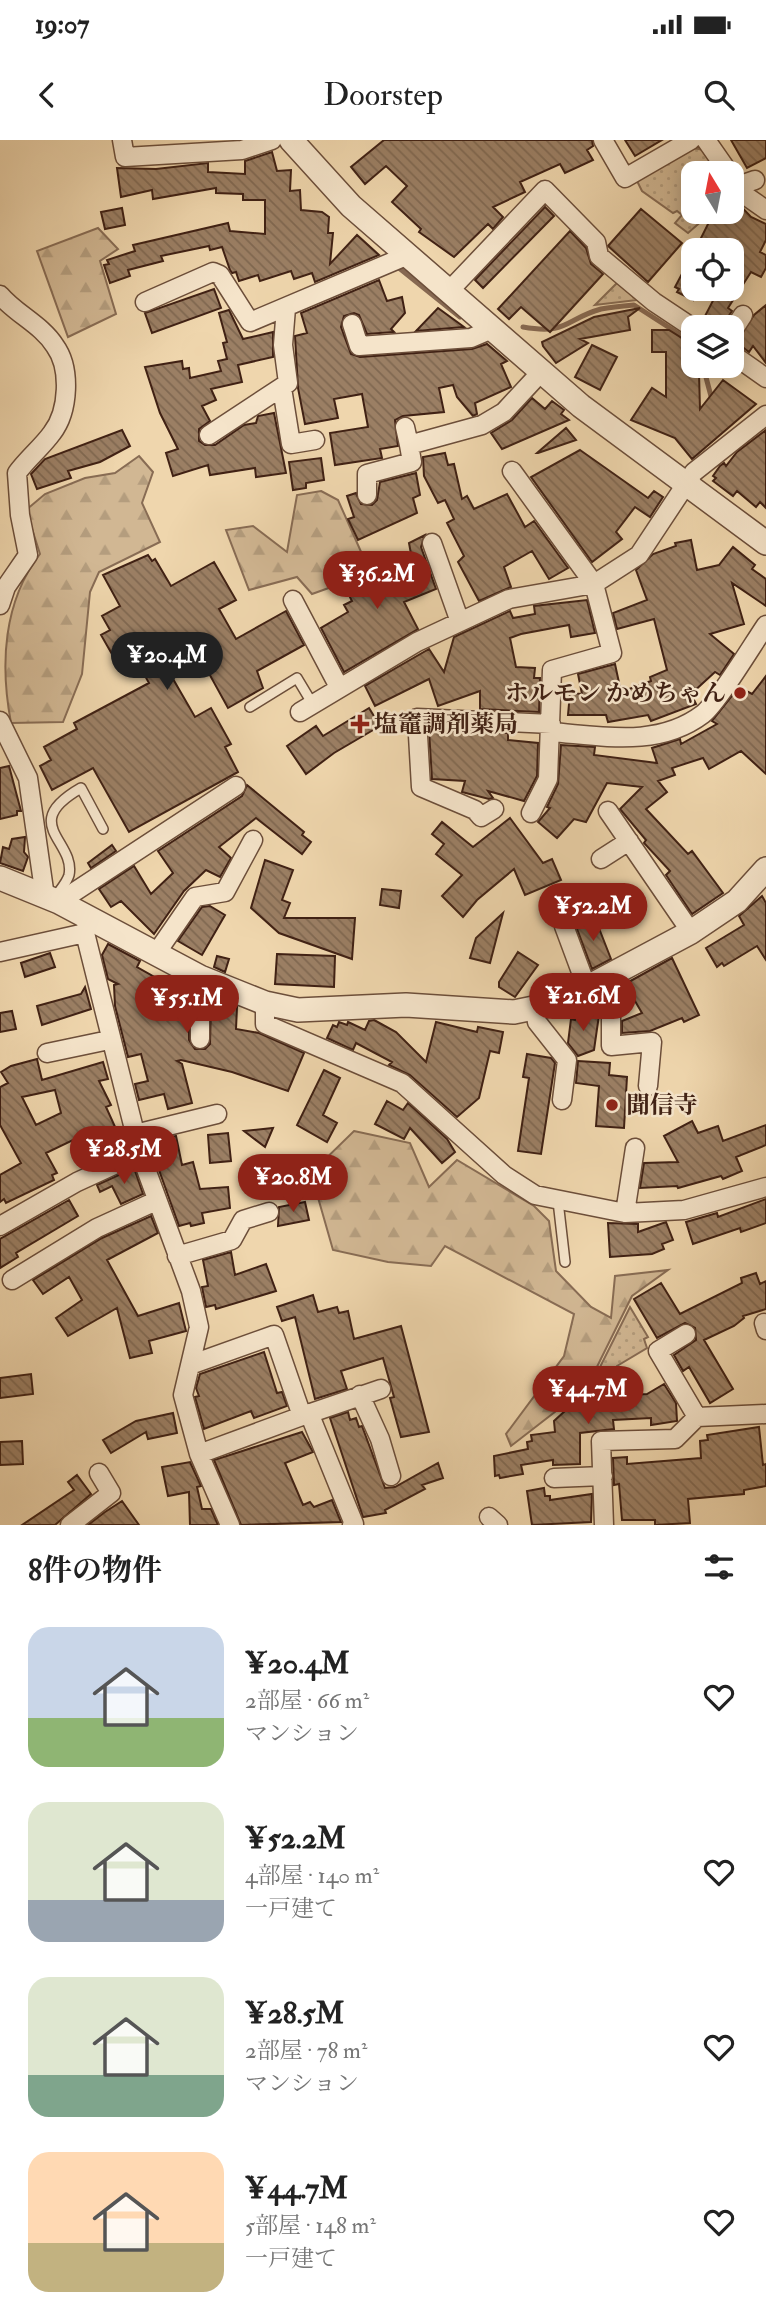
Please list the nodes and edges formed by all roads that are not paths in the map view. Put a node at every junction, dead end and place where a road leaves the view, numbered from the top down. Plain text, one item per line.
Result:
1 (122, 140) edge
2 (272, 140) edge
3 (291, 140) edge
4 (603, 140) edge
5 (691, 140) edge
6 (706, 140) edge
7 (723, 161) edge
8 (744, 192) edge
9 (766, 210) edge
10 (406, 256) junction
11 (449, 291) junction
12 (1, 297) edge
13 (145, 302) dead end
14 (286, 308) junction
15 (681, 320) edge
16 (352, 324) dead end
17 (492, 329) junction
18 (744, 362) edge
19 (541, 371) junction
20 (766, 378) edge
21 (282, 388) junction
22 (766, 415) edge
23 (209, 435) dead end
24 (315, 439) dead end
25 (512, 471) dead end
26 (685, 485) junction
27 (367, 495) dead end
28 (432, 543) dead end
29 (766, 543) edge
30 (594, 584) junction
31 (293, 600) dead end
32 (0, 605) edge
33 (460, 622) junction
34 (766, 625) edge
35 (339, 687) junction
36 (250, 707) dead end
37 (306, 707) joint
38 (0, 721) edge
39 (551, 728) junction
40 (236, 786) dead end
41 (608, 811) dead end
42 (531, 813) dead end
43 (482, 816) dead end
44 (103, 829) dead end
45 (253, 840) dead end
46 (629, 841) junction
47 (601, 859) dead end
48 (766, 869) edge
49 (0, 878) edge
50 (52, 900) junction
51 (564, 926) dead end
52 (86, 927) junction
53 (691, 932) junction
54 (0, 952) edge
55 (155, 955) junction
56 (611, 976) junction
57 (200, 977) junction
58 (587, 988) junction
59 (265, 1003) junction
60 (535, 1010) junction
61 (200, 1039) dead end
62 (109, 1040) junction
63 (47, 1053) dead end
64 (648, 1086) dead end
65 (562, 1100) dead end
66 (217, 1114) dead end
67 (135, 1134) junction
68 (635, 1149) dead end
69 (140, 1153) junction
70 (766, 1187) edge
71 (156, 1201) junction
72 (558, 1202) junction
73 (269, 1212) dead end
74 (625, 1213) junction
75 (0, 1226) edge
76 (177, 1256) junction
77 (565, 1262) dead end
78 (12, 1280) dead end
79 (686, 1334) dead end
80 (190, 1365) junction
81 (381, 1389) dead end
82 (360, 1395) junction
83 (306, 1414) junction
84 (766, 1414) edge
85 (697, 1417) junction
86 (200, 1454) junction
87 (99, 1473) dead end
88 (391, 1476) dead end
89 (603, 1476) junction
90 (554, 1478) dead end
91 (69, 1525) edge
92 (230, 1525) edge
93 (352, 1525) edge
94 (604, 1525) edge

1 - 2 street
3 - 10 street
4 - 5 street
6 - 7 street
8 - 9 street
10 - 11 street
10 - 14 street
11 - 15 street
11 - 17 street
12 - 32 street
13 - 14 street
14 - 21 street
16 - 17 street
17 - 19 street
18 - 20 street
19 - 26 street
19 - 27 street
21 - 23 street
21 - 24 street
22 - 26 street
25 - 30 street
26 - 29 street
26 - 30 street
28 - 33 street
30 - 33 street
30 - 39 street
31 - 35 street
33 - 35 street
34 - 39 street
35 - 37 street
36 - 37 lane
38 - 50 street
39 - 42 street
39 - 43 street
40 - 50 street
41 - 46 street
44 - 50 lane
45 - 55 street
46 - 47 street
46 - 53 street
48 - 53 street
49 - 50 street
50 - 52 street
51 - 58 street
52 - 54 street
52 - 55 street
52 - 62 street
53 - 56 street
55 - 57 street
56 - 58 street
56 - 64 street
57 - 59 street
57 - 61 street
58 - 60 street
59 - 60 street
59 - 72 street
60 - 65 street
62 - 63 street
62 - 67 street
66 - 67 street
67 - 69 street
68 - 74 street
69 - 71 street
69 - 75 street
70 - 74 street
71 - 76 street
71 - 78 street
72 - 74 street
72 - 77 lane
73 - 76 street
76 - 80 street
79 - 85 street
80 - 83 street
80 - 86 street
81 - 82 street
82 - 83 street
82 - 88 street
83 - 86 street
83 - 93 street
84 - 85 street
85 - 89 street
86 - 92 street
87 - 91 street
89 - 90 street
89 - 94 street

